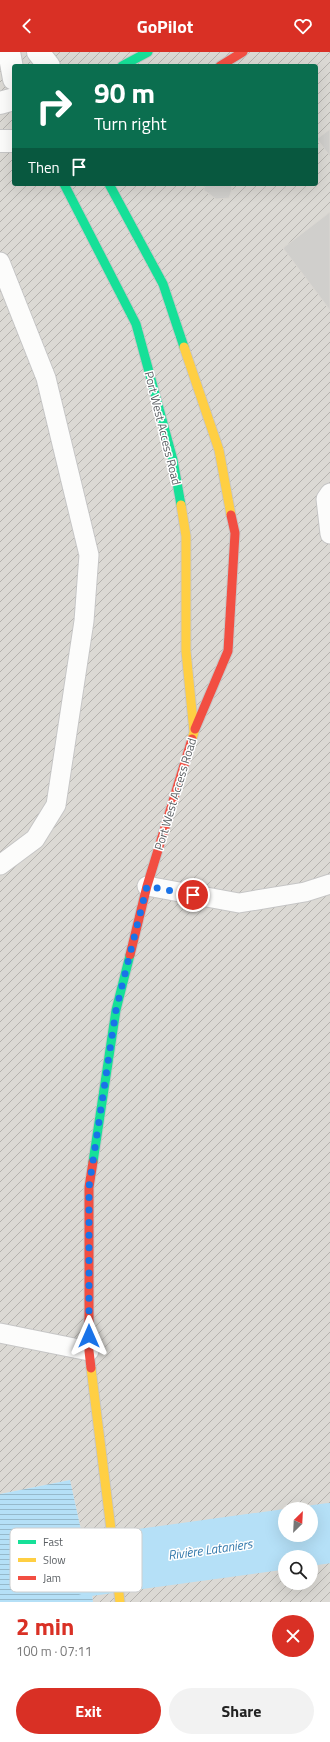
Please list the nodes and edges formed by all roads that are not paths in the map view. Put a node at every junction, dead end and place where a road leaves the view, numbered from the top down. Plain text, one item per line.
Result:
1 (9, 52) edge
2 (38, 52) edge
3 (148, 52) edge
4 (243, 52) edge
5 (47, 64) edge
6 (126, 64) edge
7 (223, 64) edge
8 (12, 68) edge
9 (12, 100) edge
10 (0, 103) edge
11 (0, 141) edge
12 (12, 141) edge
13 (65, 186) edge
14 (110, 186) edge
15 (0, 262) edge
16 (330, 493) edge
17 (330, 534) edge
18 (194, 732) junction
19 (0, 865) edge
20 (330, 884) edge
21 (147, 886) junction
22 (0, 1333) edge
23 (89, 1351) junction
24 (111, 1528) edge
25 (119, 1592) edge
26 (120, 1602) edge

1 - 8 street
2 - 5 street
3 - 6 street
4 - 7 street
9 - 10 street
11 - 12 street
13 - 18 street, Port West Access Road
14 - 18 street
15 - 19 lane
16 - 17 lane
18 - 21 street, Port West Access Road
20 - 21 lane
21 - 23 street, Port West Access Road
22 - 23 lane
23 - 24 street, Port West Access Road
25 - 26 street, Port West Access Road

